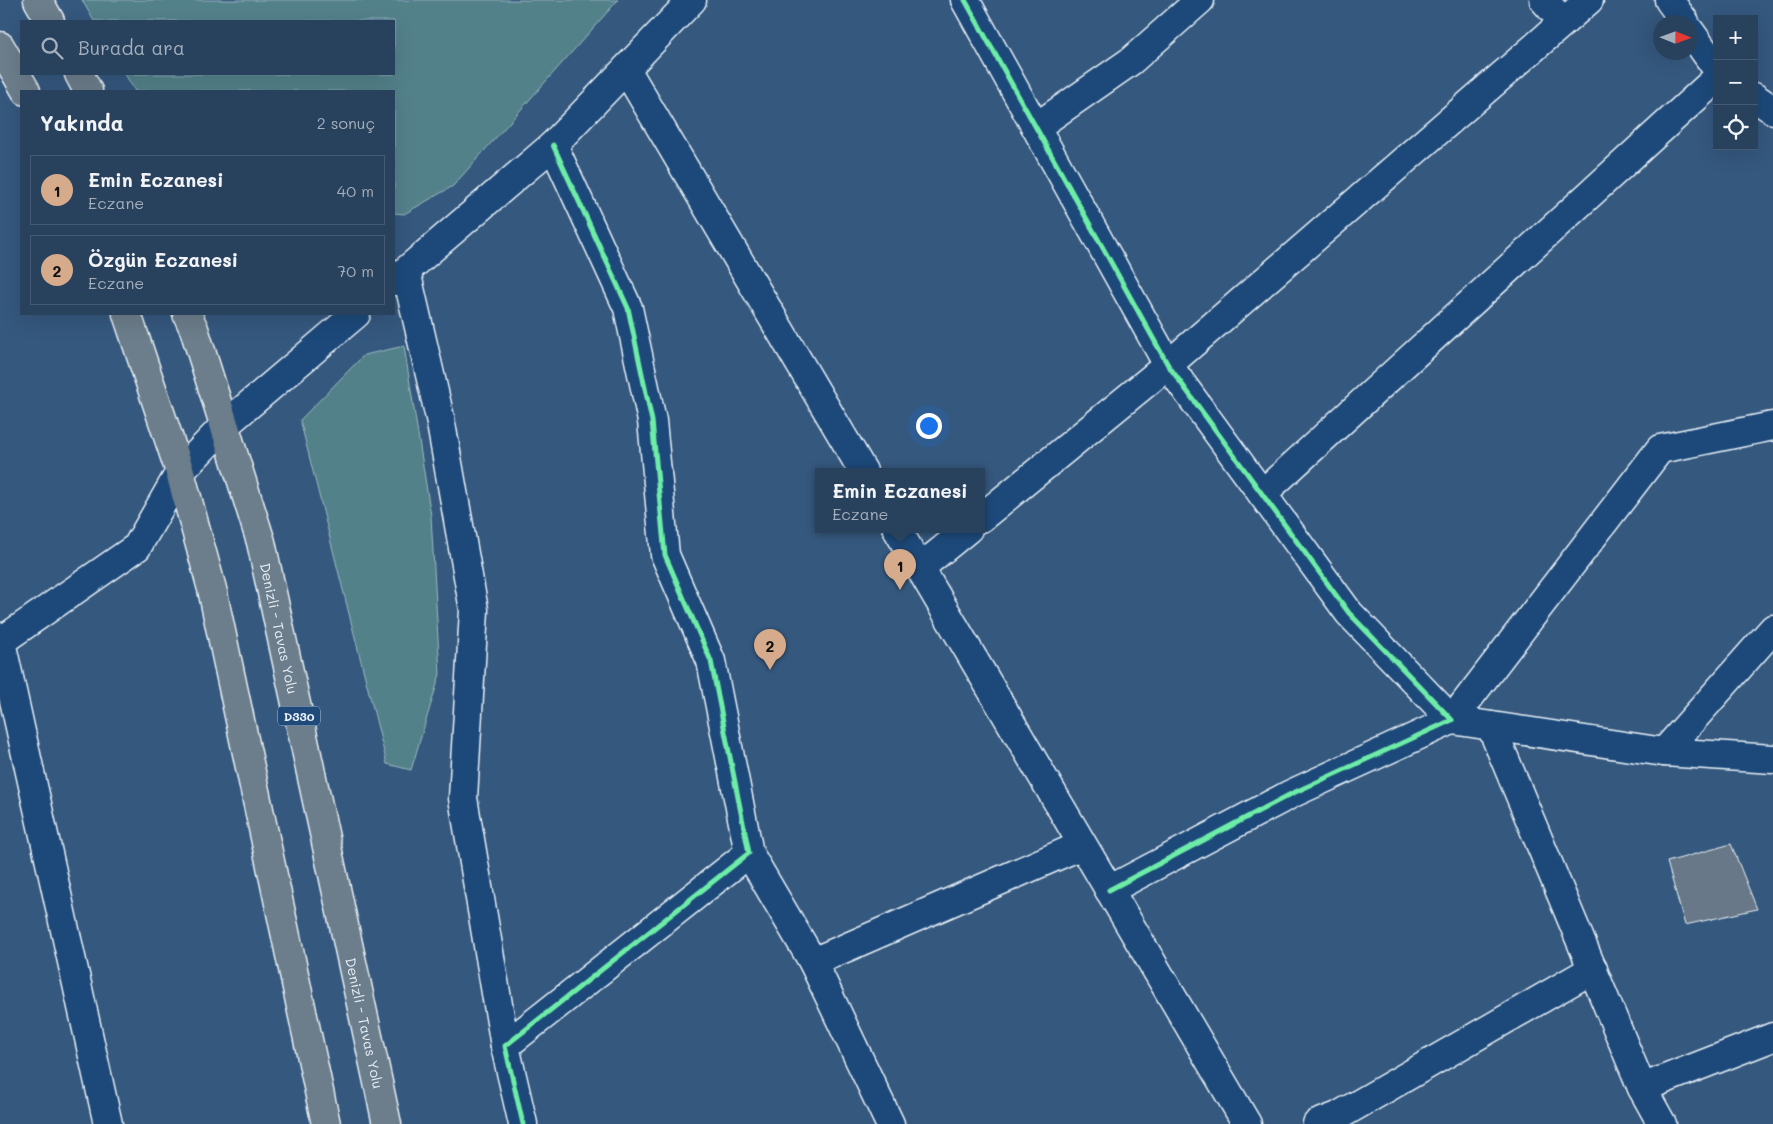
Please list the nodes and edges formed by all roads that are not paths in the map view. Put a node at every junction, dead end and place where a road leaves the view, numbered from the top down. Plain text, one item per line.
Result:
1 (38, 0) edge
2 (692, 0) edge
3 (966, 0) edge
4 (1200, 0) edge
5 (1544, 0) edge
6 (1589, 0) edge
7 (1669, 0) edge
8 (1680, 15) edge
9 (49, 20) edge
10 (1563, 22) junction
11 (1698, 42) edge
12 (0, 46) edge
13 (1713, 63) edge
14 (626, 69) junction
15 (79, 75) edge
16 (1713, 82) edge
17 (25, 90) edge
18 (87, 90) edge
19 (1758, 100) edge
20 (1773, 110) edge
21 (1036, 127) junction
22 (553, 145) junction
23 (400, 276) edge
24 (126, 315) edge
25 (187, 315) edge
26 (355, 315) edge
27 (1168, 365) junction
28 (224, 426) junction
29 (1773, 426) edge
30 (861, 468) edge
31 (180, 472) junction
32 (1262, 494) junction
33 (985, 515) edge
34 (899, 533) edge
35 (963, 533) edge
36 (920, 568) junction
37 (1773, 629) edge
38 (1, 640) edge
39 (1452, 720) junction
40 (1491, 726) junction
41 (1664, 752) junction
42 (1773, 759) edge
43 (1082, 845) junction
44 (749, 853) junction
45 (1109, 890) junction
46 (813, 962) junction
47 (1592, 969) junction
48 (1773, 1037) edge
49 (505, 1046) junction
50 (1642, 1088) junction
51 (108, 1124) edge
52 (326, 1124) edge
53 (387, 1124) edge
54 (523, 1124) edge
55 (890, 1124) edge
56 (1247, 1124) edge
57 (1317, 1124) edge
58 (1662, 1124) edge

1 - 9 highway
2 - 14 street
3 - 21 street
4 - 21 street
5 - 10 street
6 - 10 street
7 - 8 street
10 - 27 street
11 - 13 street
12 - 17 highway
14 - 22 street
14 - 30 street
15 - 18 highway
16 - 32 street
19 - 20 street
21 - 27 street
22 - 23 street
22 - 44 street
23 - 49 street
24 - 31 highway
25 - 28 highway, Denizli - Tavas Yolu / D330
26 - 28 street
27 - 32 street
27 - 33 street
28 - 31 street
28 - 53 highway, Denizli - Tavas Yolu / D330
29 - 39 street
31 - 38 street
31 - 52 highway
32 - 39 street
34 - 36 street
35 - 36 street
36 - 43 street
37 - 41 street
38 - 51 street
39 - 40 street
39 - 45 street
40 - 41 street
40 - 47 street
41 - 42 street
43 - 45 street
43 - 46 street
44 - 46 street
44 - 49 street
45 - 56 street
46 - 55 street
47 - 50 street
47 - 57 street
48 - 50 street
49 - 54 street
50 - 58 street

